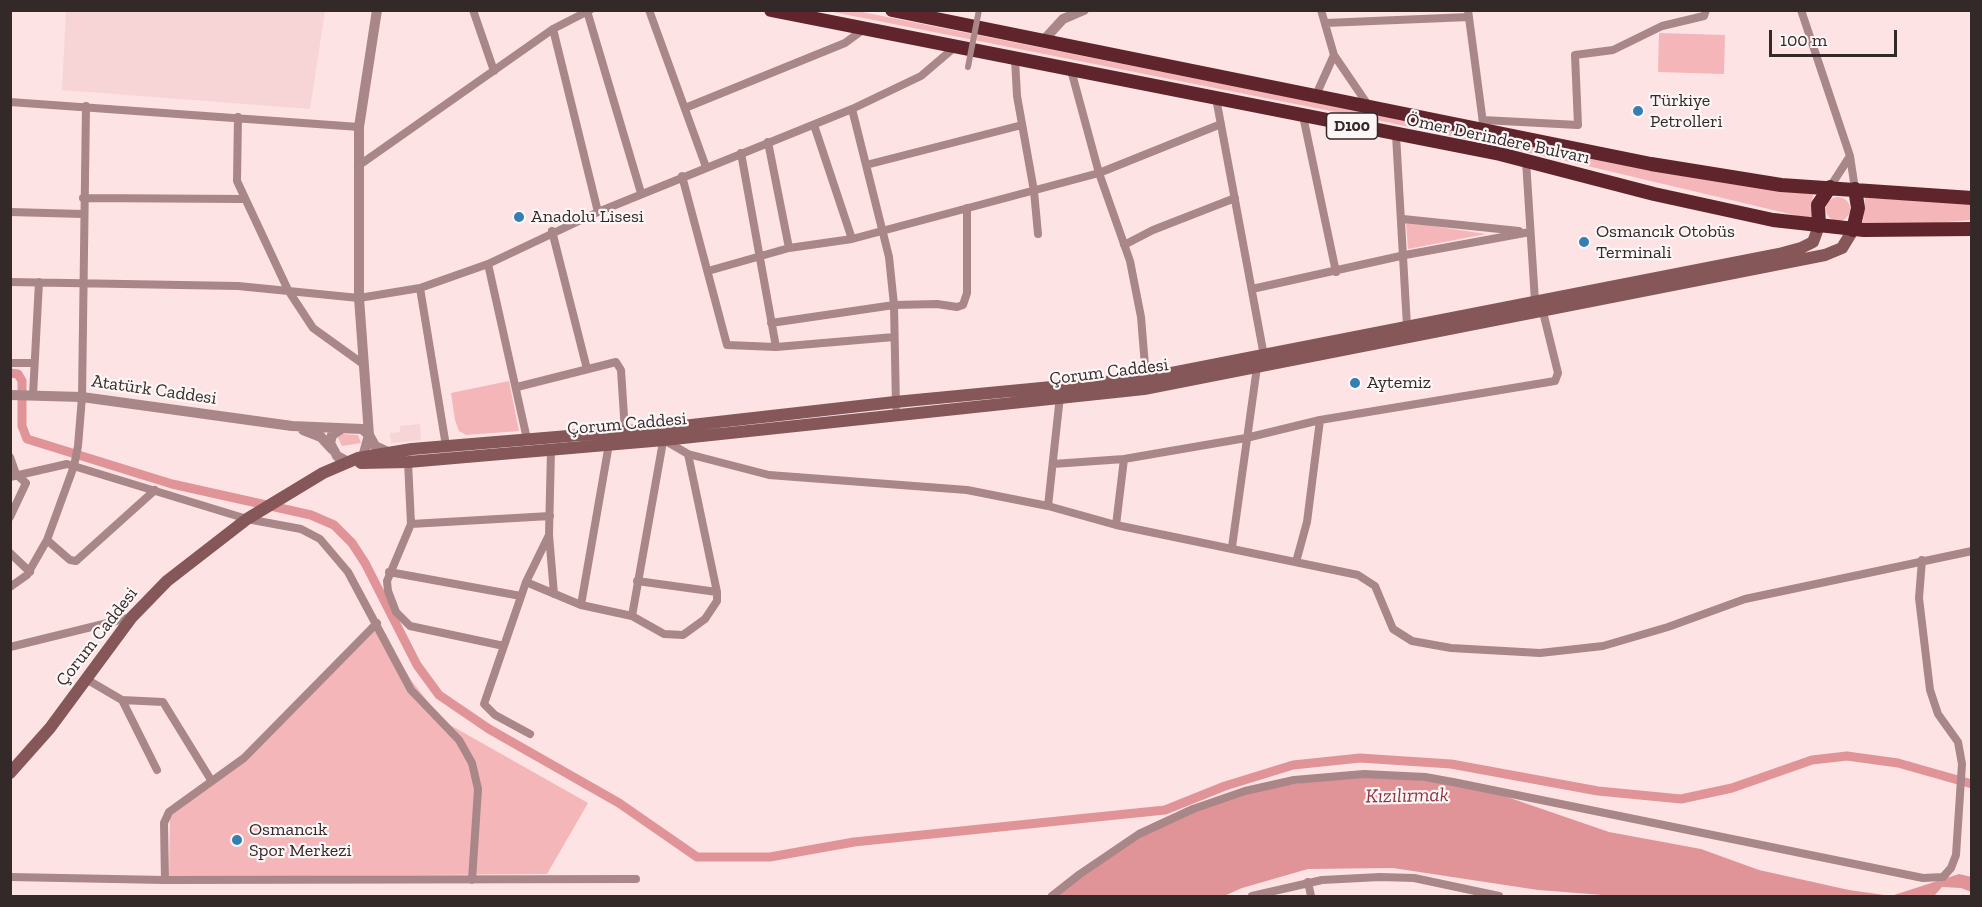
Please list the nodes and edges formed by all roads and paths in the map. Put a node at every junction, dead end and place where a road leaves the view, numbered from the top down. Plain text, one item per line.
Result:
1 (377, 10) edge
2 (473, 10) edge
3 (648, 10) edge
4 (771, 10) edge
5 (891, 10) edge
6 (980, 10) edge
7 (1084, 10) edge
8 (1322, 10) edge
9 (1706, 10) edge
10 (1800, 10) edge
11 (589, 11) edge
12 (920, 13) edge
13 (1469, 14) edge
14 (1325, 23) junction
15 (553, 29) junction
16 (864, 29) junction
17 (1042, 42) junction
18 (955, 47) junction
19 (1334, 55) junction
20 (1015, 59) junction
21 (968, 67) dead end
22 (1071, 70) junction
23 (494, 71) junction
24 (1316, 95) junction
25 (1216, 98) junction
26 (10, 102) edge
27 (1368, 105) junction
28 (86, 106) junction
29 (685, 108) junction
30 (852, 109) junction
31 (1303, 116) junction
32 (238, 117) junction
33 (1022, 124) junction
34 (1221, 124) junction
35 (814, 125) junction
36 (1483, 125) junction
37 (359, 127) junction
38 (1396, 135) junction
39 (768, 142) junction
40 (741, 153) junction
41 (1850, 156) junction
42 (1526, 161) junction
43 (866, 165) junction
44 (358, 166) junction
45 (705, 167) junction
46 (1099, 173) junction
47 (682, 176) junction
48 (1830, 187) junction
49 (1855, 189) junction
50 (1034, 190) junction
51 (641, 193) junction
52 (83, 198) junction
53 (1235, 198) junction
54 (1971, 198) edge
55 (245, 199) junction
56 (967, 208) junction
57 (10, 212) edge
58 (598, 212) junction
59 (83, 214) junction
60 (1403, 219) junction
61 (1819, 226) junction
62 (1971, 229) edge
63 (1853, 230) junction
64 (552, 231) junction
65 (883, 231) junction
66 (1530, 232) junction
67 (1038, 234) dead end
68 (852, 239) junction
69 (1124, 245) junction
70 (789, 248) junction
71 (761, 255) junction
72 (1405, 255) junction
73 (488, 264) junction
74 (708, 271) junction
75 (1336, 272) junction
76 (10, 282) edge
77 (39, 282) junction
78 (83, 282) junction
79 (420, 288) junction
80 (1252, 289) junction
81 (288, 290) junction
82 (359, 298) junction
83 (1535, 301) junction
84 (894, 305) junction
85 (1543, 312) junction
86 (771, 323) junction
87 (1407, 326) junction
88 (894, 336) junction
89 (776, 347) junction
90 (1264, 356) junction
91 (10, 363) edge
92 (34, 363) junction
93 (363, 364) junction
94 (1257, 367) junction
95 (587, 369) junction
96 (1146, 378) junction
97 (517, 387) junction
98 (13, 395) edge
99 (33, 395) junction
100 (1060, 396) junction
101 (82, 397) junction
102 (896, 408) junction
103 (1320, 420) junction
104 (292, 426) junction
105 (367, 428) junction
106 (341, 429) junction
107 (625, 432) junction
108 (664, 434) junction
109 (1246, 438) junction
110 (527, 439) junction
111 (609, 444) junction
112 (446, 446) junction
113 (551, 449) junction
114 (333, 451) junction
115 (388, 453) junction
116 (688, 454) junction
117 (363, 456) junction
118 (10, 457) edge
119 (1124, 459) junction
120 (348, 462) junction
121 (408, 462) junction
122 (1053, 464) junction
123 (74, 466) junction
124 (330, 469) junction
125 (13, 476) edge
126 (154, 490) junction
127 (1048, 506) junction
128 (549, 516) junction
129 (10, 517) edge
130 (247, 519) junction
131 (411, 524) junction
132 (1116, 525) junction
133 (549, 535) junction
134 (47, 540) junction
135 (1232, 547) junction
136 (1971, 551) edge
137 (10, 553) edge
138 (1922, 560) junction
139 (1296, 562) junction
140 (30, 572) junction
141 (389, 572) junction
142 (637, 581) junction
143 (526, 582) junction
144 (10, 587) edge
145 (717, 592) junction
146 (554, 594) junction
147 (521, 596) junction
148 (581, 605) junction
149 (632, 616) junction
150 (132, 617) junction
151 (377, 623) junction
152 (504, 646) junction
153 (10, 647) edge
154 (86, 679) junction
155 (122, 700) junction
156 (531, 734) dead end
157 (157, 770) dead end
158 (10, 773) edge
159 (211, 780) junction
160 (10, 878) edge
161 (636, 879) dead end
162 (165, 880) junction
163 (472, 880) junction
164 (1308, 882) junction
165 (1052, 897) edge
166 (1252, 897) edge
167 (1311, 897) edge
168 (1499, 897) edge

1 - 37 street
2 - 23 street
3 - 29 street
4 - 16 highway, Ömer Derindere Bulvarı / D100
5 - 12 highway, Ömer Derindere Bulvarı / D100
6 - 21 street, bridge
7 - 17 street
8 - 14 street
9 - 36 street
10 - 41 street
11 - 15 street
11 - 51 street
12 - 17 highway, Ömer Derindere Bulvarı / D100
13 - 14 street
13 - 36 street
14 - 19 street
15 - 23 street
15 - 58 street
16 - 18 highway, Ömer Derindere Bulvarı / D100
16 - 29 street
17 - 24 highway, Ömer Derindere Bulvarı / D100
18 - 20 highway, Ömer Derindere Bulvarı / D100
18 - 30 street
19 - 24 street
19 - 27 street
20 - 22 highway, Ömer Derindere Bulvarı / D100
20 - 33 street
22 - 25 highway, Ömer Derindere Bulvarı / D100
22 - 46 street
23 - 44 street
24 - 27 highway, Ömer Derindere Bulvarı / D100
25 - 31 highway, Ömer Derindere Bulvarı / D100
25 - 34 street
26 - 28 street
27 - 36 highway, Ömer Derindere Bulvarı / D100
28 - 32 street
28 - 52 street
29 - 45 street
30 - 35 street
30 - 43 street
31 - 38 highway, Ömer Derindere Bulvarı / D100
31 - 75 street
32 - 37 street
32 - 55 street
33 - 43 street
33 - 50 street
34 - 46 street
34 - 53 street
35 - 39 street
35 - 68 street
36 - 48 highway, Ömer Derindere Bulvarı / D100
37 - 44 street
38 - 42 highway, Ömer Derindere Bulvarı / D100
38 - 60 street
39 - 40 street
39 - 70 street
40 - 45 street
40 - 71 street
41 - 48 street
41 - 49 street
42 - 61 highway, Ömer Derindere Bulvarı / D100
42 - 66 street
43 - 65 street
44 - 82 street
45 - 47 street
46 - 50 street
46 - 69 street
47 - 51 street
47 - 74 street
48 - 49 highway, Ömer Derindere Bulvarı / D100
48 - 61 highway
49 - 54 highway, Ömer Derindere Bulvarı / D100
49 - 63 highway
50 - 56 street
50 - 67 street
51 - 58 street
52 - 55 street
52 - 59 street
53 - 69 street
53 - 80 street
55 - 81 street
56 - 65 street
56 - 84 street
57 - 59 street
58 - 64 street
59 - 78 street
60 - 66 street
60 - 72 street
61 - 63 highway, Ömer Derindere Bulvarı / D100
61 - 83 main road, Çorum Caddesi
62 - 63 highway, Ömer Derindere Bulvarı / D100
63 - 85 main road, Çorum Caddesi
64 - 73 street
64 - 95 street
65 - 68 street
65 - 84 street
66 - 72 street
66 - 83 street
68 - 70 street
69 - 96 street
70 - 71 street
71 - 74 street
71 - 86 street
72 - 75 street
72 - 87 street
73 - 79 street
73 - 97 street
74 - 89 street
75 - 80 street
76 - 77 street
77 - 78 street
77 - 92 street
78 - 81 street
78 - 101 street
79 - 82 street
79 - 112 street
80 - 90 street
81 - 82 street
81 - 93 street
82 - 93 street
83 - 85 street
83 - 87 main road, Çorum Caddesi
84 - 86 street
84 - 88 street
85 - 94 main road, Çorum Caddesi
85 - 103 street
86 - 89 street
87 - 90 main road, Çorum Caddesi
88 - 89 street
88 - 102 street
90 - 96 main road, Çorum Caddesi
91 - 92 street
92 - 99 street
93 - 105 street
94 - 100 main road, Çorum Caddesi
94 - 109 street
95 - 97 street
95 - 107 street
96 - 102 main road, Çorum Caddesi
97 - 110 street
98 - 99 street, Atatürk Caddesi
99 - 101 street, Atatürk Caddesi
100 - 102 main road, Çorum Caddesi
100 - 122 street
101 - 104 street, Atatürk Caddesi
101 - 123 street
102 - 108 main road, Çorum Caddesi
103 - 109 street
103 - 139 street
104 - 106 street
104 - 114 street
105 - 106 street
105 - 115 street
105 - 117 street
106 - 114 street
107 - 108 main road, Çorum Caddesi
107 - 110 main road, Çorum Caddesi
108 - 111 main road, Çorum Caddesi
108 - 116 street
108 - 142 street
109 - 119 street
109 - 135 street
110 - 112 main road, Çorum Caddesi
111 - 113 main road, Çorum Caddesi
111 - 148 street
112 - 115 main road, Çorum Caddesi
113 - 121 main road, Çorum Caddesi
113 - 128 street
114 - 120 street
114 - 124 street
115 - 117 main road, Çorum Caddesi
116 - 127 street
116 - 145 street
117 - 120 main road, Çorum Caddesi
118 - 125 street
119 - 122 street
119 - 132 street
120 - 121 main road, Çorum Caddesi
120 - 124 main road, Çorum Caddesi
121 - 131 street
122 - 127 street
123 - 125 street
123 - 126 street
123 - 134 street
124 - 130 main road, Çorum Caddesi
125 - 129 street
126 - 130 street
126 - 134 street
127 - 132 street
128 - 131 street
128 - 133 street
130 - 150 main road, Çorum Caddesi
130 - 151 street
131 - 141 street
132 - 135 street
133 - 143 street
133 - 146 street
134 - 140 street
135 - 139 street
136 - 138 street
137 - 140 street
138 - 139 street
138 - 165 street
140 - 144 street
141 - 147 street
141 - 152 street
142 - 145 street
142 - 149 street
143 - 146 street
143 - 147 street
145 - 149 street
146 - 148 street
147 - 152 street
148 - 149 street
150 - 153 street
150 - 154 main road, Çorum Caddesi
151 - 159 street
151 - 163 street
152 - 156 street
154 - 155 street
154 - 158 main road, Çorum Caddesi
155 - 157 street
155 - 159 street
159 - 162 street
160 - 162 street
161 - 163 street
162 - 163 street
164 - 166 street
164 - 167 street
164 - 168 street

